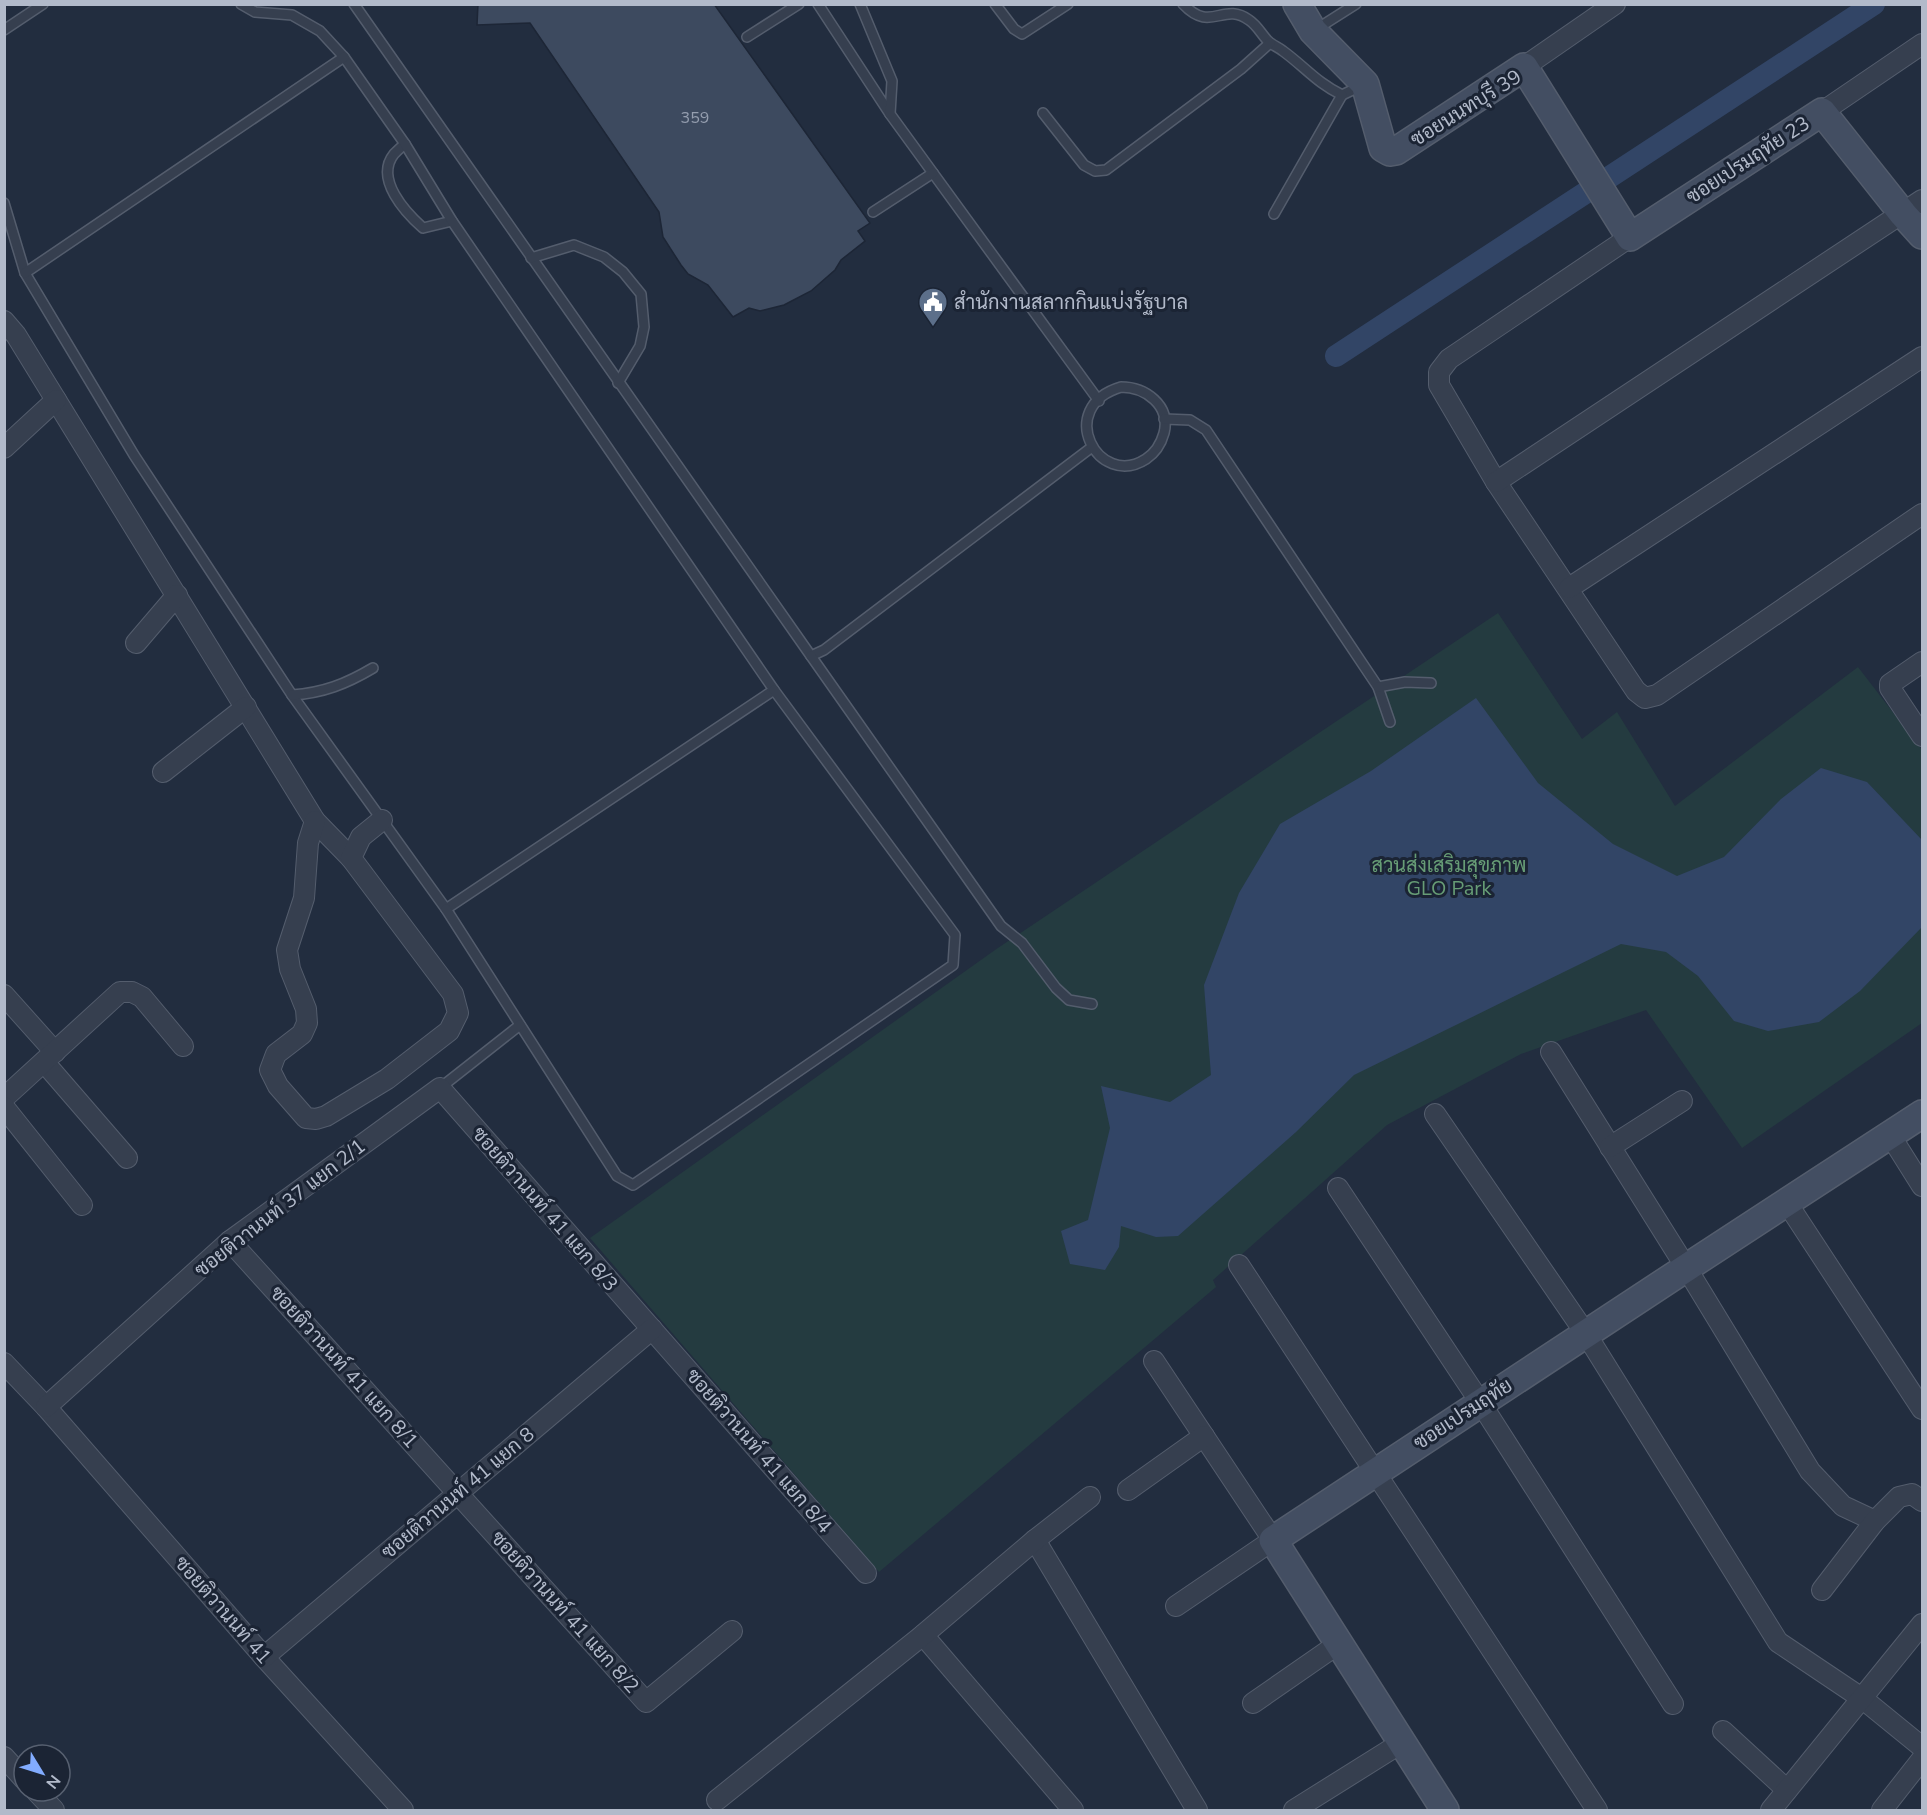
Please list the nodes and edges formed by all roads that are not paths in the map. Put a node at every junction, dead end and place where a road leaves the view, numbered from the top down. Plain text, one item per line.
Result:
1 (241, 4) edge
2 (292, 4) edge
3 (354, 4) edge
4 (799, 4) edge
5 (818, 4) edge
6 (860, 4) edge
7 (995, 4) edge
8 (1068, 4) edge
9 (1183, 4) edge
10 (1297, 4) edge
11 (1356, 4) edge
12 (1613, 5) edge
13 (38, 6) edge
14 (292, 15) junction
15 (4, 30) edge
16 (1313, 31) junction
17 (747, 37) dead end
18 (1270, 43) junction
19 (1923, 44) edge
20 (344, 57) junction
21 (1524, 67) junction
22 (1354, 89) junction
23 (1822, 112) junction
24 (1043, 113) dead end
25 (890, 114) junction
26 (405, 144) junction
27 (933, 173) junction
28 (4, 203) edge
29 (1913, 207) edge
30 (873, 212) dead end
31 (1274, 214) dead end
32 (452, 221) junction
33 (1923, 235) edge
34 (1630, 237) junction
35 (531, 258) junction
36 (25, 273) junction
37 (4, 321) edge
38 (1923, 357) edge
39 (618, 383) junction
40 (56, 399) junction
41 (1099, 401) junction
42 (1164, 419) junction
43 (1092, 447) junction
44 (4, 448) edge
45 (1496, 482) junction
46 (1923, 514) edge
47 (1569, 588) junction
48 (177, 595) junction
49 (136, 644) dead end
50 (811, 656) junction
51 (1923, 662) edge
52 (373, 668) dead end
53 (1431, 683) dead end
54 (1378, 687) junction
55 (774, 690) junction
56 (292, 696) junction
57 (246, 707) junction
58 (1390, 722) dead end
59 (1923, 736) edge
60 (163, 772) dead end
61 (382, 820) junction
62 (315, 821) junction
63 (351, 858) junction
64 (446, 909) junction
65 (4, 995) edge
66 (1092, 1004) dead end
67 (520, 1025) junction
68 (183, 1046) dead end
69 (1551, 1052) dead end
70 (49, 1057) junction
71 (440, 1088) junction
72 (4, 1098) edge
73 (1682, 1101) dead end
74 (4, 1107) edge
75 (1435, 1114) dead end
76 (1923, 1114) edge
77 (1890, 1136) junction
78 (1610, 1147) junction
79 (127, 1158) dead end
80 (1923, 1186) edge
81 (1338, 1188) dead end
82 (1787, 1203) junction
83 (82, 1204) dead end
84 (231, 1241) junction
85 (1239, 1264) dead end
86 (1687, 1269) junction
87 (652, 1329) junction
88 (1586, 1334) junction
89 (1154, 1361) dead end
90 (4, 1363) edge
91 (1480, 1402) junction
92 (46, 1407) junction
93 (1923, 1409) edge
94 (1204, 1436) junction
95 (1376, 1472) junction
96 (1128, 1490) dead end
97 (458, 1494) junction
98 (1090, 1497) dead end
99 (1923, 1502) edge
100 (1875, 1521) junction
101 (1035, 1540) junction
102 (1274, 1540) junction
103 (866, 1573) dead end
104 (1822, 1590) dead end
105 (1176, 1606) dead end
106 (1923, 1624) edge
107 (732, 1631) dead end
108 (923, 1635) junction
109 (1338, 1644) junction
110 (264, 1657) junction
111 (1863, 1699) junction
112 (1253, 1703) dead end
113 (1673, 1704) dead end
114 (1723, 1731) dead end
115 (1401, 1743) junction
116 (1923, 1747) edge
117 (1923, 1760) edge
118 (1787, 1791) junction
119 (717, 1800) dead end
120 (403, 1810) edge
121 (1073, 1810) edge
122 (1197, 1810) edge
123 (1294, 1810) edge
124 (1445, 1810) edge
125 (1597, 1810) edge
126 (1771, 1810) edge
127 (1882, 1810) edge

1 - 14 lane
2 - 14 lane
3 - 35 lane
4 - 17 lane
5 - 25 lane
6 - 25 lane
7 - 8 lane
9 - 18 lane
10 - 16 street, ซอยนนทบุรี 39
11 - 16 lane
12 - 21 street
13 - 15 lane
14 - 20 lane
16 - 22 street, ซอยนนทบุรี 39
18 - 22 lane
18 - 24 lane
19 - 23 street
20 - 26 lane
20 - 36 lane
21 - 22 street, ซอยนนทบุรี 39
21 - 34 street, ซอยนนทบุรี 39
22 - 31 lane
23 - 29 street, ซอยเปรมฤทัย 23
23 - 34 street, ซอยเปรมฤทัย 23
25 - 27 lane
26 - 32 lane
26 - 32 lane
27 - 30 lane
27 - 41 lane
28 - 36 lane
29 - 33 street, ซอยเปรมฤทัย 23
29 - 45 street
32 - 55 lane
34 - 45 street
35 - 39 lane
35 - 39 lane
36 - 56 lane
37 - 40 street
38 - 47 street
39 - 50 lane
40 - 44 street
40 - 48 street
41 - 42 lane
41 - 43 lane
42 - 43 lane
42 - 54 lane
43 - 50 lane
45 - 47 street
46 - 47 street
48 - 49 street
48 - 57 street
50 - 66 lane
51 - 59 street
52 - 56 lane
53 - 54 lane
54 - 58 lane
55 - 64 lane
55 - 67 lane
56 - 61 lane
57 - 60 street
57 - 62 street
61 - 63 street
61 - 64 lane
62 - 63 street
62 - 63 street
64 - 67 lane
65 - 70 street
67 - 71 lane
68 - 70 street
69 - 78 street
70 - 72 street
70 - 79 street
71 - 84 street, ซอยติวานนท์ 37 แยก 2/1
71 - 87 street, ซอยติวานนท์ 41 แยก 8/3
73 - 78 street
74 - 83 street
75 - 88 street
76 - 77 street, ซอยเปรมฤทัย
77 - 80 street
77 - 82 street, ซอยเปรมฤทัย
78 - 86 street
81 - 91 street
82 - 86 street, ซอยเปรมฤทัย
82 - 93 street
84 - 92 street, ซอยติวานนท์ 37 แยก 2/1
84 - 97 street, ซอยติวานนท์ 41 แยก 8/1
85 - 95 street
86 - 88 street, ซอยเปรมฤทัย
86 - 100 street
87 - 97 street, ซอยติวานนท์ 41 แยก 8
87 - 103 street, ซอยติวานนท์ 41 แยก 8/4
88 - 91 street, ซอยเปรมฤทัย
88 - 111 street
89 - 94 street
90 - 92 street, ซอยติวานนท์ 41
91 - 95 street, ซอยเปรมฤทัย
91 - 113 street
92 - 110 street, ซอยติวานนท์ 41
94 - 96 street
94 - 102 street
95 - 102 street, ซอยเปรมฤทัย
95 - 125 street
97 - 107 street, ซอยติวานนท์ 41 แยก 8/2
97 - 110 street, ซอยติวานนท์ 41 แยก 8
98 - 101 street
99 - 100 street
100 - 104 street
101 - 108 street
101 - 122 street
102 - 105 street
102 - 109 street
106 - 111 street
108 - 119 street
108 - 121 street
109 - 112 street
109 - 115 street
110 - 120 street, ซอยติวานนท์ 41
111 - 116 street
111 - 118 street
114 - 118 street
115 - 123 street
115 - 124 street
117 - 127 street
118 - 126 street

